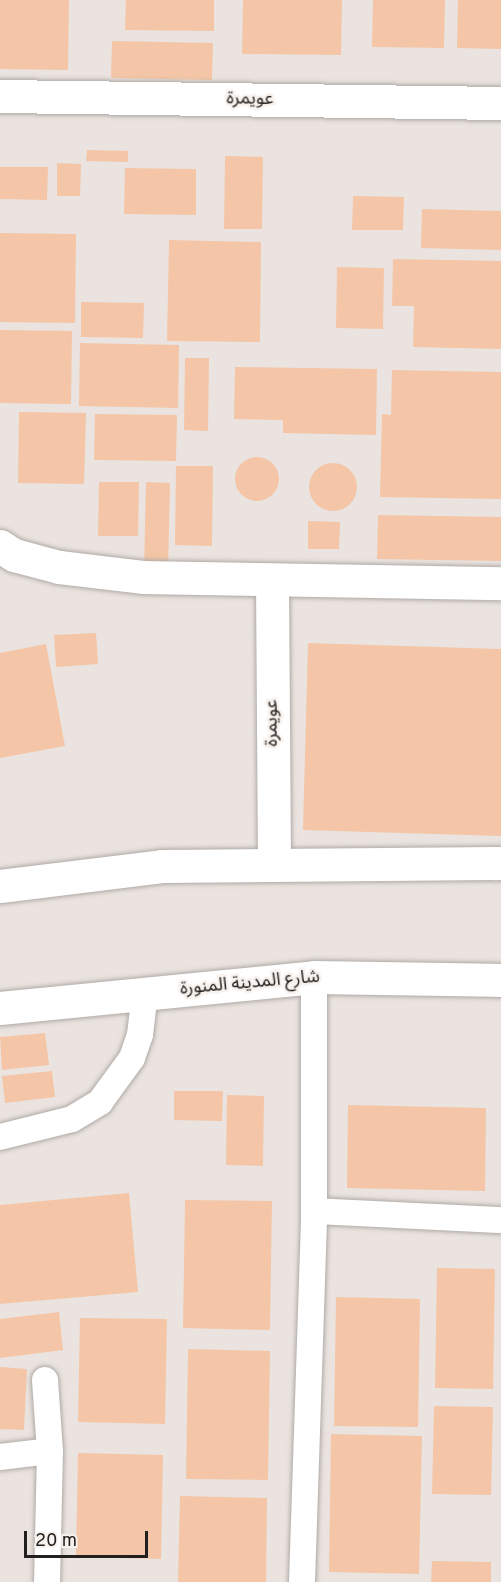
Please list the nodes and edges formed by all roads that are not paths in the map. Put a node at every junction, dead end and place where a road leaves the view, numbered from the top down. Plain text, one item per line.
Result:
1 (0, 96) edge
2 (501, 103) edge
3 (0, 546) edge
4 (272, 580) junction
5 (501, 583) edge
6 (501, 863) edge
7 (274, 865) junction
8 (0, 886) edge
9 (314, 977) junction
10 (501, 980) edge
11 (145, 992) junction
12 (0, 1008) edge
13 (0, 1137) edge
14 (314, 1211) junction
15 (501, 1220) edge
16 (45, 1380) dead end
17 (50, 1452) junction
18 (0, 1457) edge
19 (47, 1582) edge
20 (302, 1582) edge

1 - 2 street, عويمرة
3 - 4 street
4 - 5 street
4 - 7 street, عويمرة
6 - 7 street
7 - 8 street
9 - 10 street, شارع المدينة المنورة
9 - 11 street, شارع المدينة المنورة
9 - 14 lane
11 - 12 street, شارع المدينة المنورة
11 - 13 lane
14 - 15 lane
14 - 20 lane
16 - 17 lane
17 - 18 lane
17 - 19 lane

